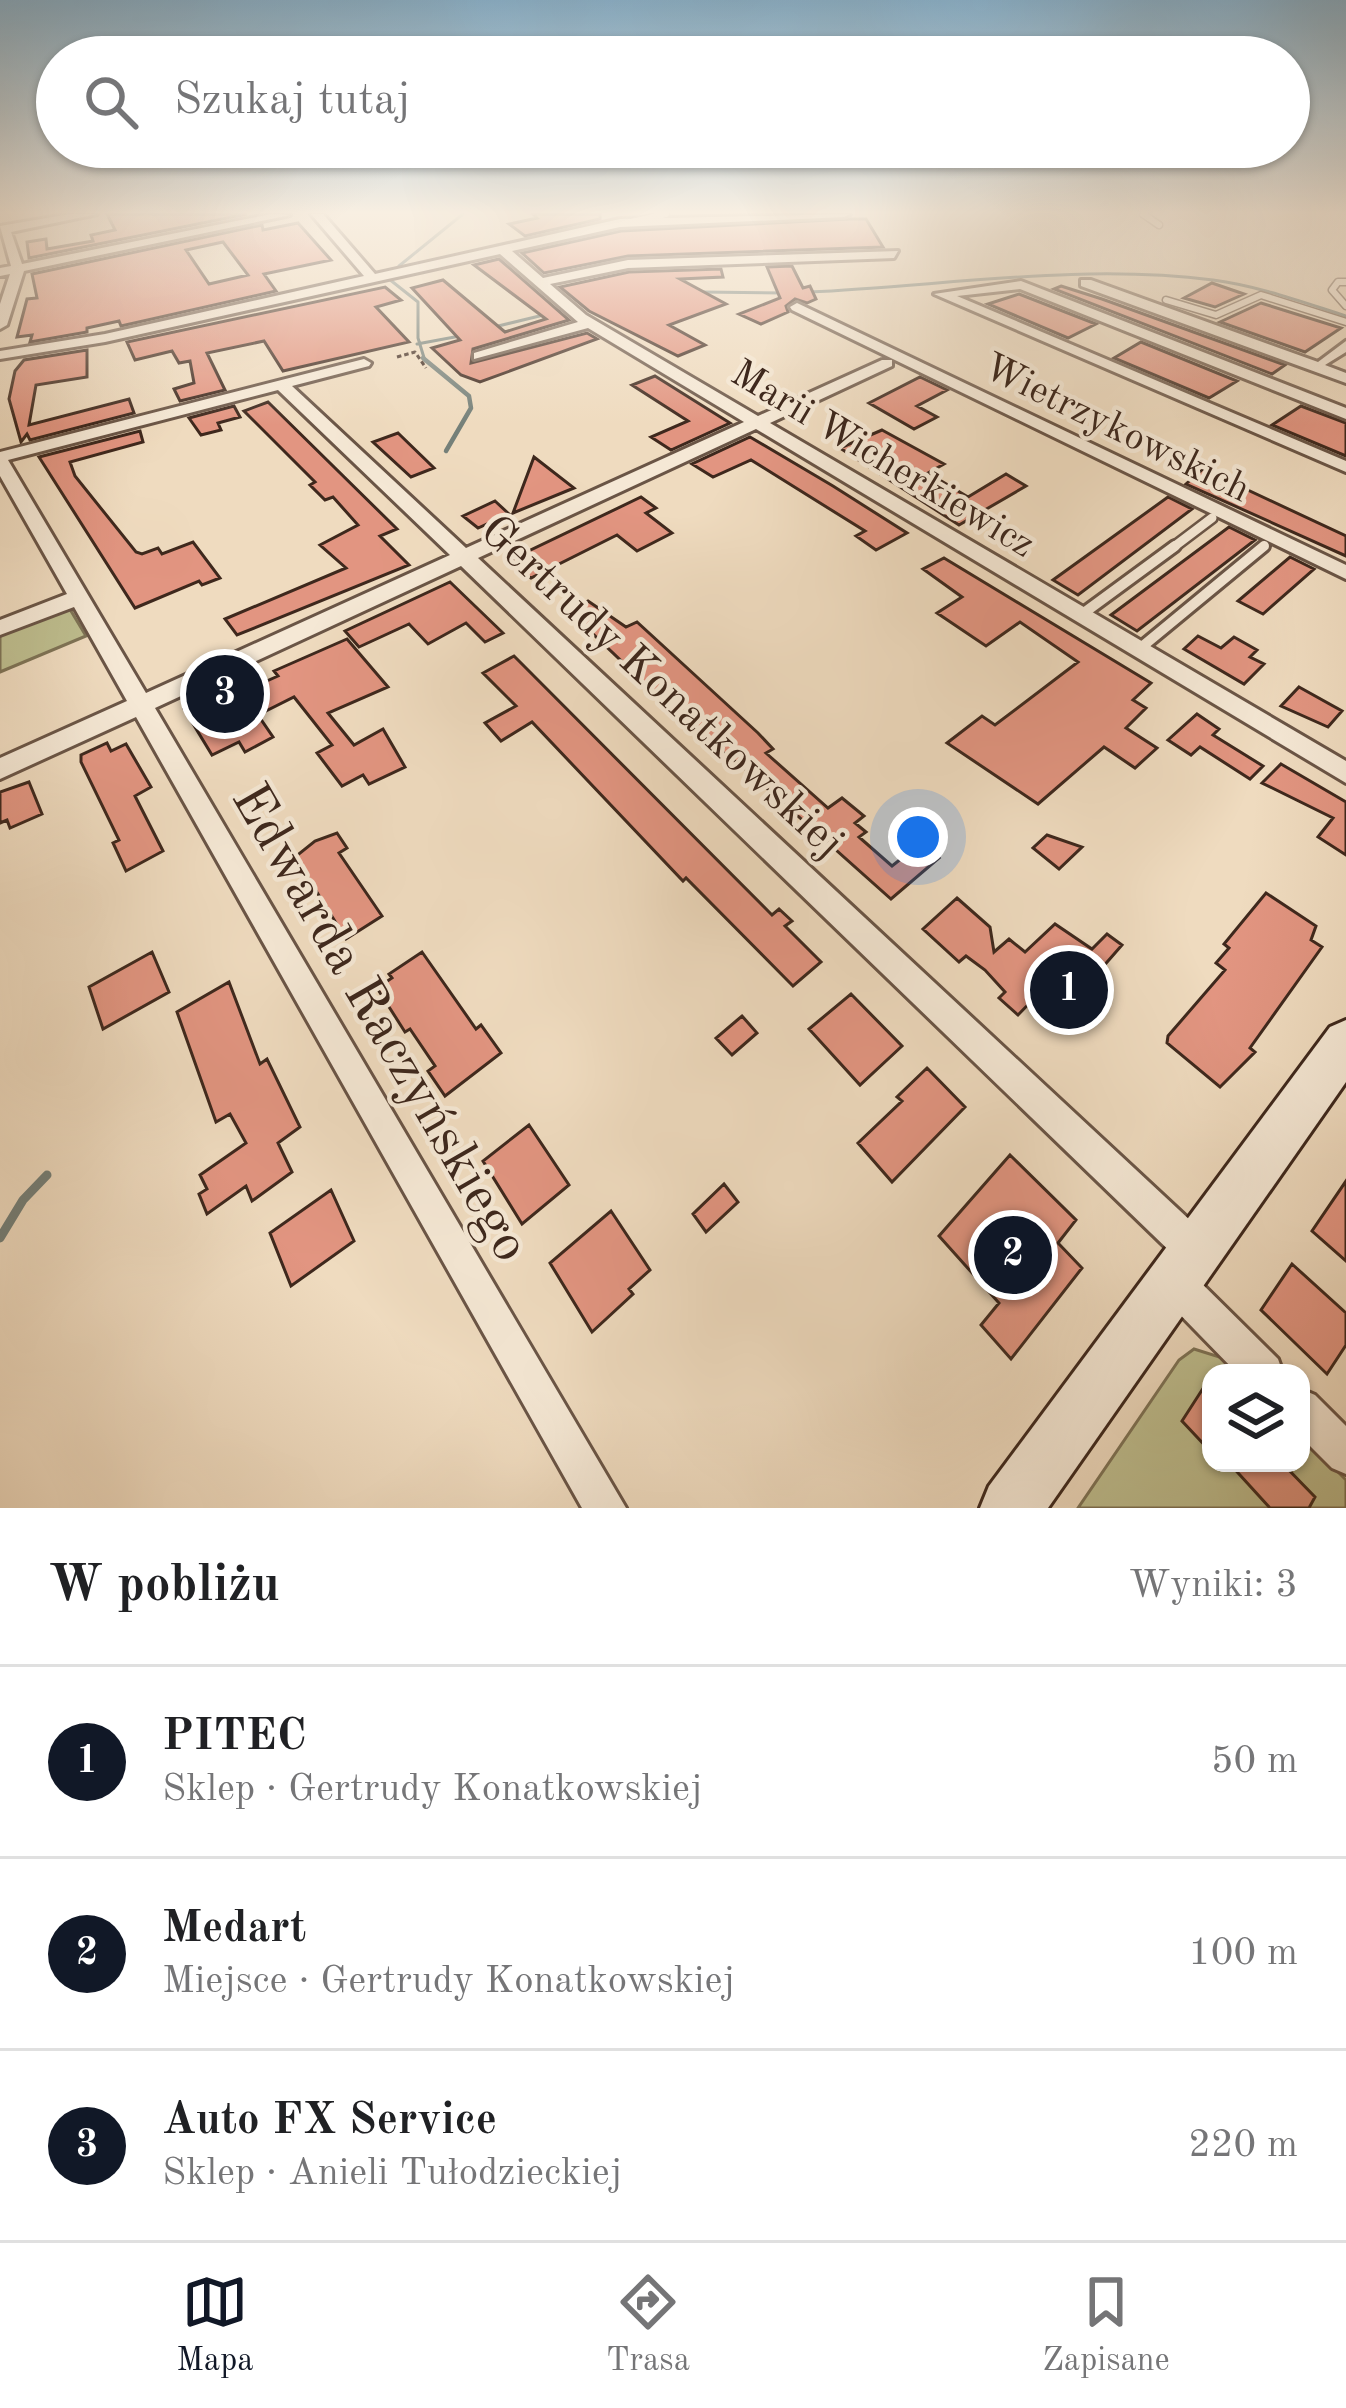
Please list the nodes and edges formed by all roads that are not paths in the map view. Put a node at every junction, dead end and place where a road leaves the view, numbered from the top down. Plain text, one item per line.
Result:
1 (13, 284) edge
2 (343, 284) edge
3 (540, 284) edge
4 (1090, 284) edge
5 (1166, 300) dead end
6 (796, 307) dead end
7 (589, 322) junction
8 (1346, 322) edge
9 (0, 325) edge
10 (1126, 327) junction
11 (1110, 335) dead end
12 (1093, 344) dead end
13 (1346, 344) edge
14 (1076, 352) junction
15 (479, 356) dead end
16 (1, 358) edge
17 (1324, 361) dead end
18 (364, 363) dead end
19 (887, 363) dead end
20 (1346, 378) edge
21 (281, 385) junction
22 (1259, 405) junction
23 (1346, 414) edge
24 (755, 422) junction
25 (0, 459) edge
26 (1346, 467) edge
27 (1212, 518) dead end
28 (1264, 546) dead end
29 (463, 556) junction
30 (1346, 573) edge
31 (79, 597) junction
32 (1081, 616) junction
33 (0, 628) edge
34 (1138, 650) junction
35 (142, 703) junction
36 (0, 769) edge
37 (1346, 773) edge
38 (1346, 1042) edge
39 (1183, 1265) junction
40 (1257, 1364) edge
41 (1310, 1418) edge
42 (1346, 1454) edge
43 (605, 1508) edge
44 (1011, 1508) edge

1 - 9 street
2 - 16 street
3 - 7 street, Marii Wicherkiewicz
4 - 20 street
5 - 8 lane
6 - 30 street, Wietrzykowskich
7 - 15 street
7 - 24 street, Marii Wicherkiewicz
10 - 11 street
10 - 14 street
10 - 22 street
12 - 14 street
13 - 17 street
14 - 22 street
18 - 21 street
19 - 24 street
21 - 25 street
21 - 29 street, Gertrudy Konatkowskiej
22 - 23 street
22 - 26 street
24 - 29 street
24 - 32 street, Marii Wicherkiewicz
25 - 31 street, Edwarda Raczyńskiego
27 - 32 lane
28 - 34 lane
29 - 35 street
29 - 39 street, Gertrudy Konatkowskiej
31 - 33 street
31 - 35 street, Edwarda Raczyńskiego
32 - 34 street, Marii Wicherkiewicz
34 - 37 street, Marii Wicherkiewicz
35 - 36 street
35 - 43 street, Edwarda Raczyńskiego
38 - 39 street
39 - 40 street, Gertrudy Konatkowskiej
39 - 44 street
41 - 42 street

